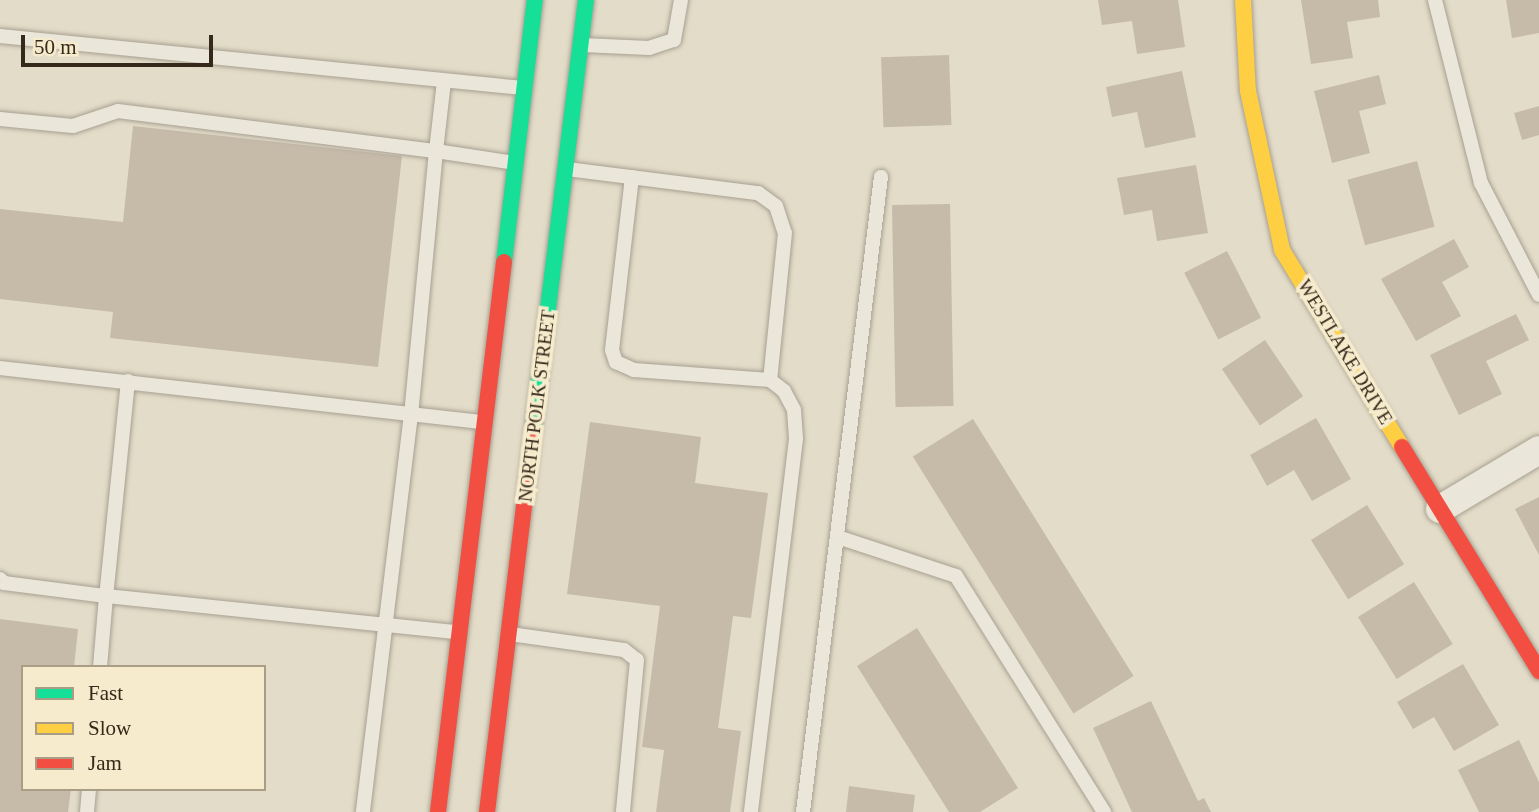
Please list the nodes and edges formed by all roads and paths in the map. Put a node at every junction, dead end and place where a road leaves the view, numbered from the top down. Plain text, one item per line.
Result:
1 (535, 0) edge
2 (586, 0) edge
3 (681, 0) edge
4 (1243, 0) edge
5 (1435, 0) edge
6 (0, 36) edge
7 (580, 45) junction
8 (444, 81) junction
9 (524, 89) junction
10 (0, 119) edge
11 (436, 151) junction
12 (522, 164) junction
13 (559, 168) junction
14 (632, 177) junction
15 (881, 177) dead end
16 (1539, 295) edge
17 (0, 368) edge
18 (770, 380) junction
19 (128, 381) junction
20 (411, 414) junction
21 (491, 423) junction
22 (1539, 450) edge
23 (1440, 509) junction
24 (838, 537) junction
25 (0, 579) edge
26 (106, 596) junction
27 (387, 625) junction
28 (460, 632) junction
29 (509, 634) junction
30 (100, 665) edge
31 (1539, 671) edge
32 (89, 791) edge
33 (87, 812) edge
34 (363, 812) edge
35 (438, 812) edge
36 (487, 812) edge
37 (623, 812) edge
38 (751, 812) edge
39 (803, 812) edge
40 (1104, 812) edge

1 - 9 main road
2 - 7 main road, NORTH POLK STREET
3 - 7 lane
4 - 23 main road, WESTLAKE DRIVE
5 - 16 lane
6 - 8 lane
7 - 13 main road, NORTH POLK STREET
8 - 9 lane
8 - 11 lane
9 - 12 main road
10 - 11 lane
11 - 12 lane
11 - 20 lane
12 - 21 main road
13 - 14 lane
13 - 29 main road, NORTH POLK STREET
14 - 18 lane
14 - 18 lane
15 - 24 lane
17 - 19 lane
18 - 38 lane
19 - 20 lane
19 - 26 lane
20 - 21 lane
20 - 27 lane
21 - 28 main road
22 - 23 street
23 - 31 main road, WESTLAKE DRIVE
24 - 39 lane
24 - 40 lane
25 - 26 lane
26 - 27 lane
26 - 30 lane
27 - 28 lane
27 - 34 lane
28 - 35 main road
29 - 36 main road, NORTH POLK STREET
29 - 37 lane
32 - 33 lane

